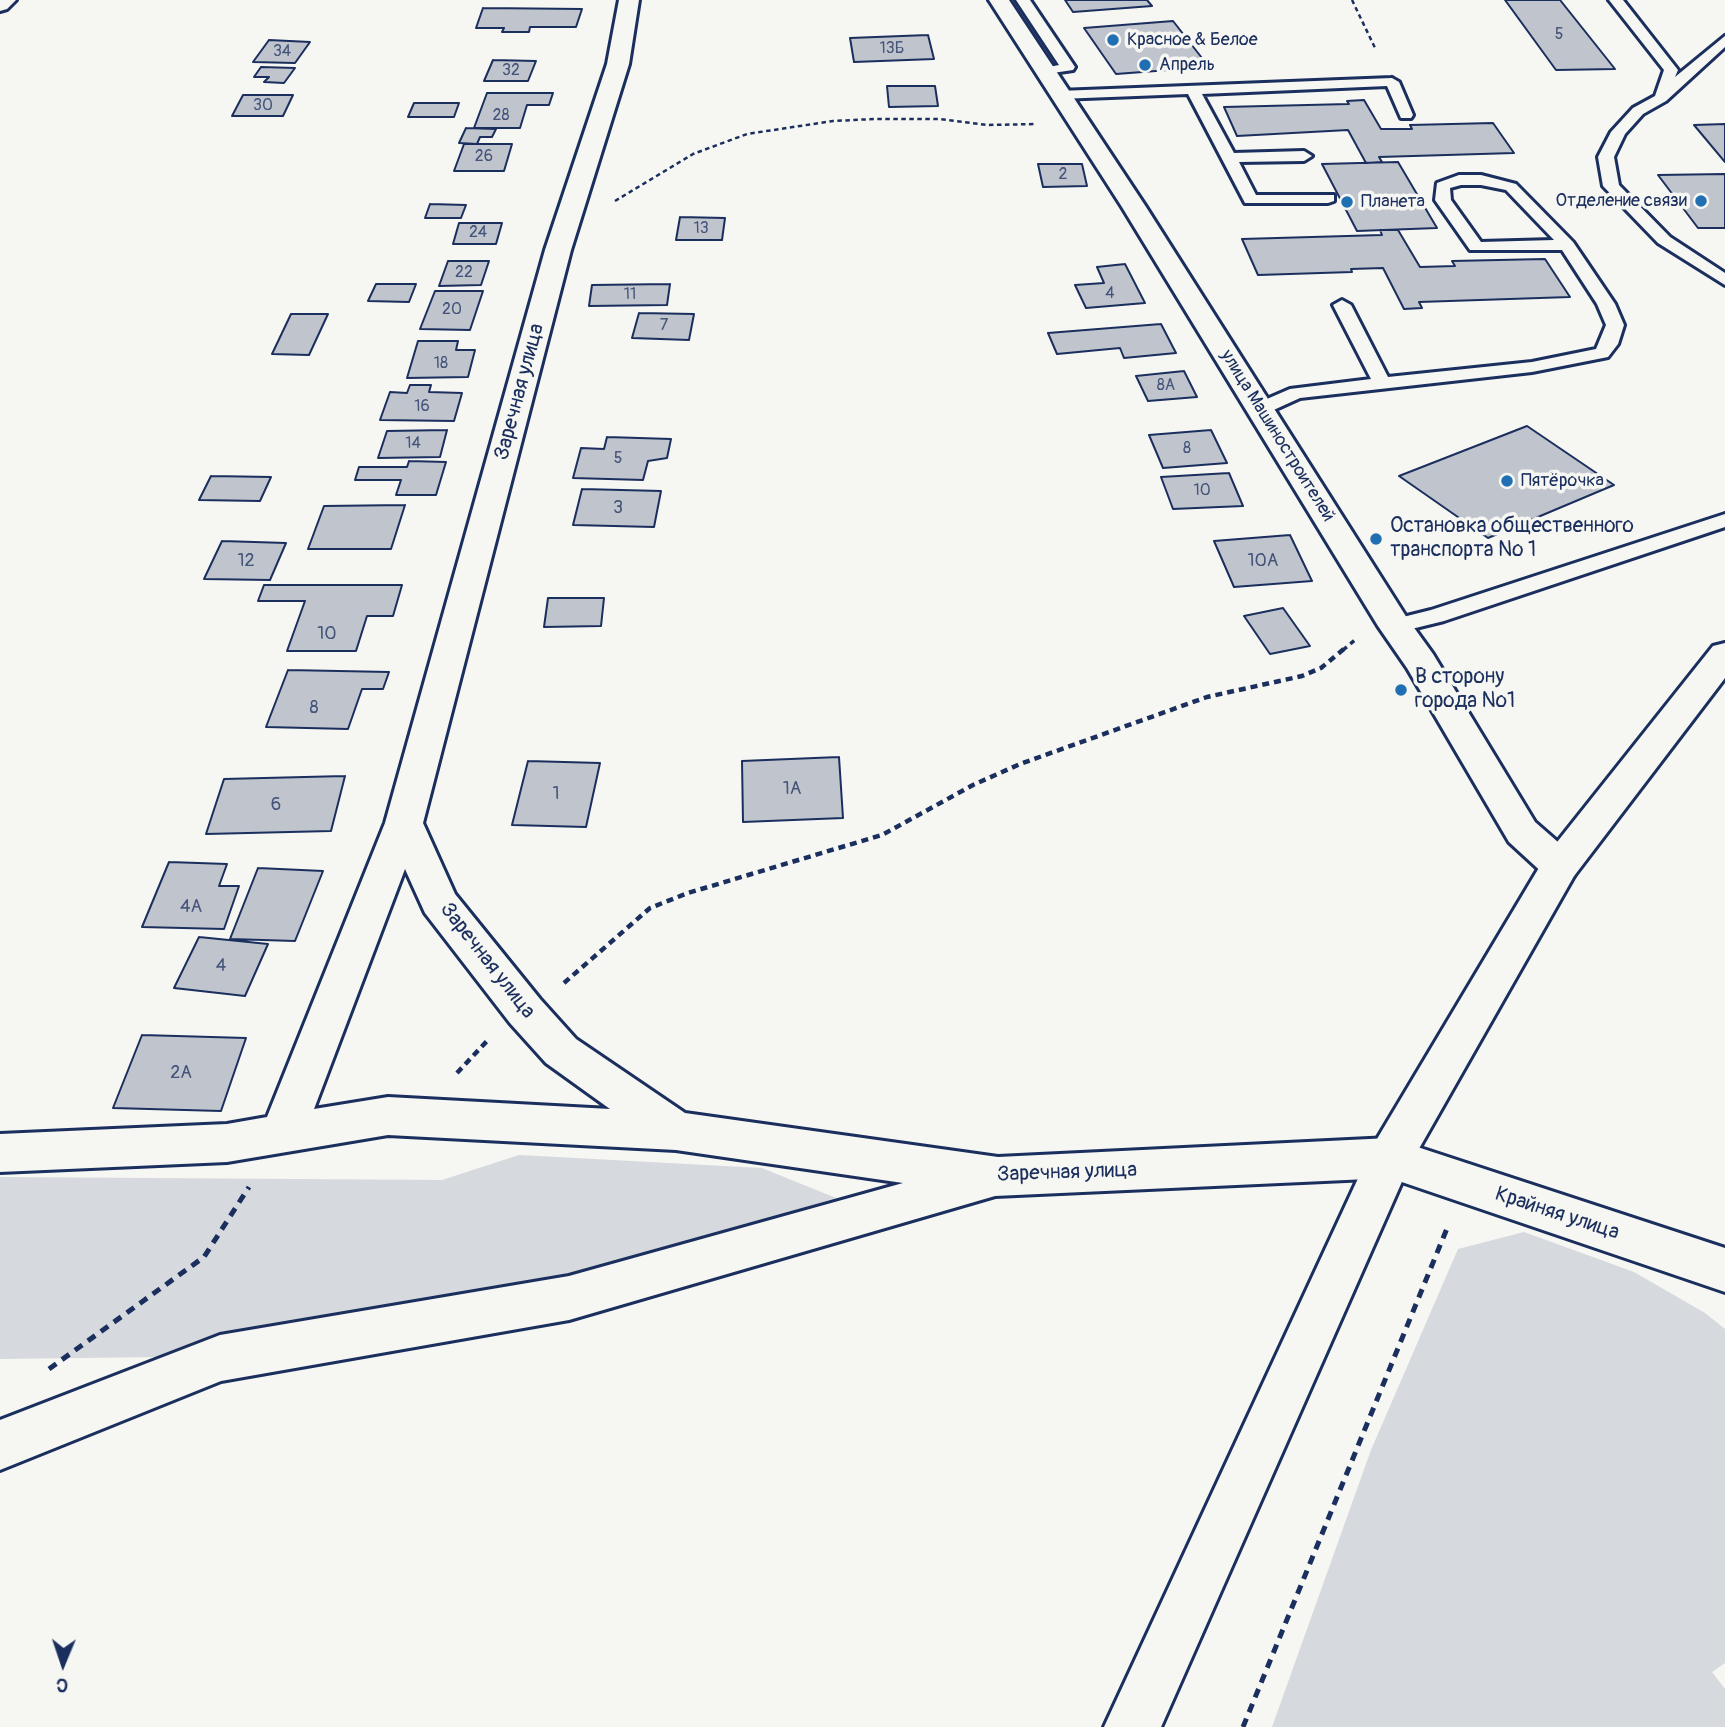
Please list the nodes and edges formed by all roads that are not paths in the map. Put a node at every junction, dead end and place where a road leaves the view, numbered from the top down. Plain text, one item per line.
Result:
1 (6, 0) edge
2 (629, 0) edge
3 (999, 0) edge
4 (1023, 0) edge
5 (1616, 0) edge
6 (0, 5) edge
7 (1725, 40) edge
8 (1051, 84) junction
9 (1193, 90) junction
10 (1661, 98) junction
11 (1406, 115) dead end
12 (1304, 156) dead end
13 (1228, 158) junction
14 (1328, 198) dead end
15 (1567, 245) junction
16 (1725, 280) edge
17 (1342, 305) dead end
18 (1382, 384) junction
19 (1260, 409) junction
20 (1725, 520) edge
21 (1395, 626) junction
22 (1725, 654) edge
23 (404, 823) junction
24 (1560, 866) junction
25 (676, 1131) junction
26 (283, 1133) junction
27 (0, 1153) edge
28 (1390, 1158) junction
29 (998, 1177) junction
30 (1725, 1270) edge
31 (0, 1445) edge
32 (1132, 1727) edge

1 - 6 street
2 - 23 street, Заречная улица
3 - 8 street, улица Машиностроителей
4 - 8 lane
5 - 10 lane
7 - 10 lane
8 - 9 lane
8 - 19 street, улица Машиностроителей
9 - 11 lane
9 - 13 lane
10 - 16 lane
12 - 13 lane
13 - 14 lane
15 - 15 lane
15 - 18 lane
17 - 18 lane
18 - 19 lane
19 - 21 street, улица Машиностроителей
20 - 21 lane
21 - 24 street, улица Машиностроителей
22 - 24 street
23 - 25 street, Заречная улица
23 - 26 street
24 - 28 street
25 - 26 street
25 - 29 street, Заречная улица
26 - 27 street
28 - 29 street, Заречная улица
28 - 30 street, Крайняя улица
28 - 32 street
29 - 31 street

